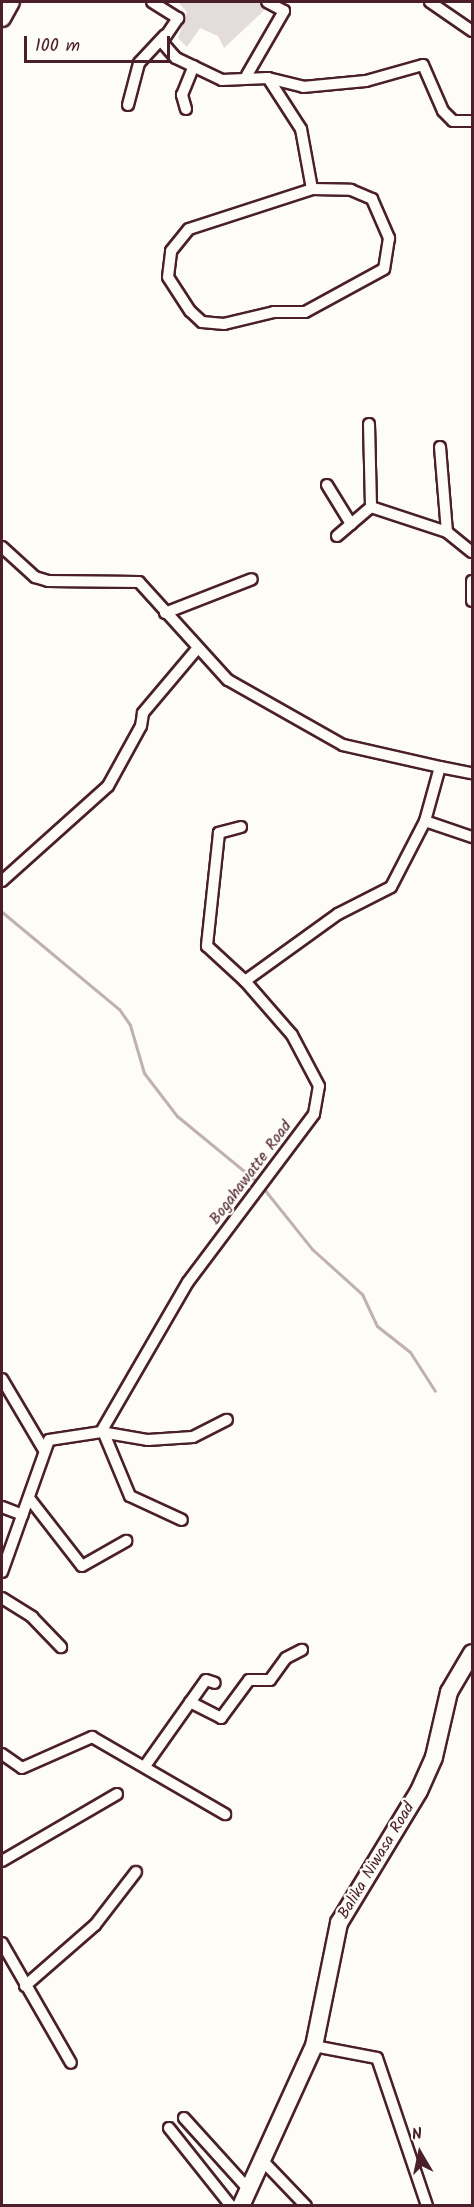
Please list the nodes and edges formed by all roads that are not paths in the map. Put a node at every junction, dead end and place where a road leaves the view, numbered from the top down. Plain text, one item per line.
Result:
1 (11, 2) edge
2 (152, 2) edge
3 (267, 2) edge
4 (430, 2) edge
5 (2, 18) edge
6 (472, 31) edge
7 (165, 35) junction
8 (194, 66) junction
9 (248, 75) junction
10 (268, 78) junction
11 (128, 105) dead end
12 (186, 109) dead end
13 (472, 121) edge
14 (312, 189) junction
15 (369, 424) dead end
16 (440, 447) dead end
17 (327, 485) dead end
18 (371, 507) junction
19 (351, 524) junction
20 (447, 532) junction
21 (337, 536) dead end
22 (2, 547) edge
23 (472, 552) edge
24 (252, 579) dead end
25 (472, 581) edge
26 (472, 601) edge
27 (165, 613) junction
28 (196, 650) junction
29 (440, 767) junction
30 (472, 773) edge
31 (425, 821) junction
32 (241, 827) dead end
33 (472, 837) edge
34 (2, 881) edge
35 (245, 981) junction
36 (2, 1378) edge
37 (227, 1420) dead end
38 (103, 1434) junction
39 (44, 1450) junction
40 (29, 1498) junction
41 (2, 1507) edge
42 (23, 1515) junction
43 (182, 1520) dead end
44 (126, 1541) dead end
45 (2, 1572) edge
46 (2, 1598) edge
47 (61, 1647) dead end
48 (302, 1650) dead end
49 (472, 1653) edge
50 (215, 1683) dead end
51 (190, 1702) junction
52 (2, 1754) edge
53 (145, 1766) junction
54 (117, 1794) dead end
55 (225, 1814) dead end
56 (2, 1861) edge
57 (136, 1872) dead end
58 (2, 1943) edge
59 (24, 1986) junction
60 (314, 2046) junction
61 (71, 2063) dead end
62 (184, 2118) dead end
63 (169, 2128) dead end
64 (261, 2159) junction
65 (249, 2190) junction
66 (231, 2205) edge
67 (241, 2205) edge
68 (306, 2205) edge
69 (427, 2205) edge

1 - 5 street
2 - 7 street
3 - 9 street
4 - 6 street
7 - 8 street
7 - 11 street
8 - 9 street
8 - 12 street
9 - 10 street
10 - 13 street
10 - 14 street
14 - 14 street
15 - 18 street
16 - 20 street
17 - 19 street
18 - 19 street
18 - 20 street
19 - 21 street
20 - 23 street
22 - 27 street
24 - 27 street
25 - 26 street
27 - 28 street
28 - 29 street
28 - 34 street
29 - 30 street
29 - 31 street
31 - 33 street
31 - 35 street
32 - 35 street, Bogahawatte Road
35 - 38 street, Bogahawatte Road
36 - 39 street
37 - 38 street
38 - 39 street
38 - 43 street
39 - 40 street
40 - 42 street
40 - 44 street
41 - 42 street
42 - 45 street
46 - 47 street
48 - 51 street
49 - 60 street, Balika Niwasa Road
50 - 51 street
51 - 53 street
52 - 53 street
53 - 55 street
54 - 56 street
57 - 59 street
58 - 59 street
59 - 61 street
60 - 64 street, Balika Niwasa Road
60 - 69 street
62 - 65 street
63 - 66 street
64 - 65 street, Balika Niwasa Road
64 - 68 street
65 - 67 street, Balika Niwasa Road

